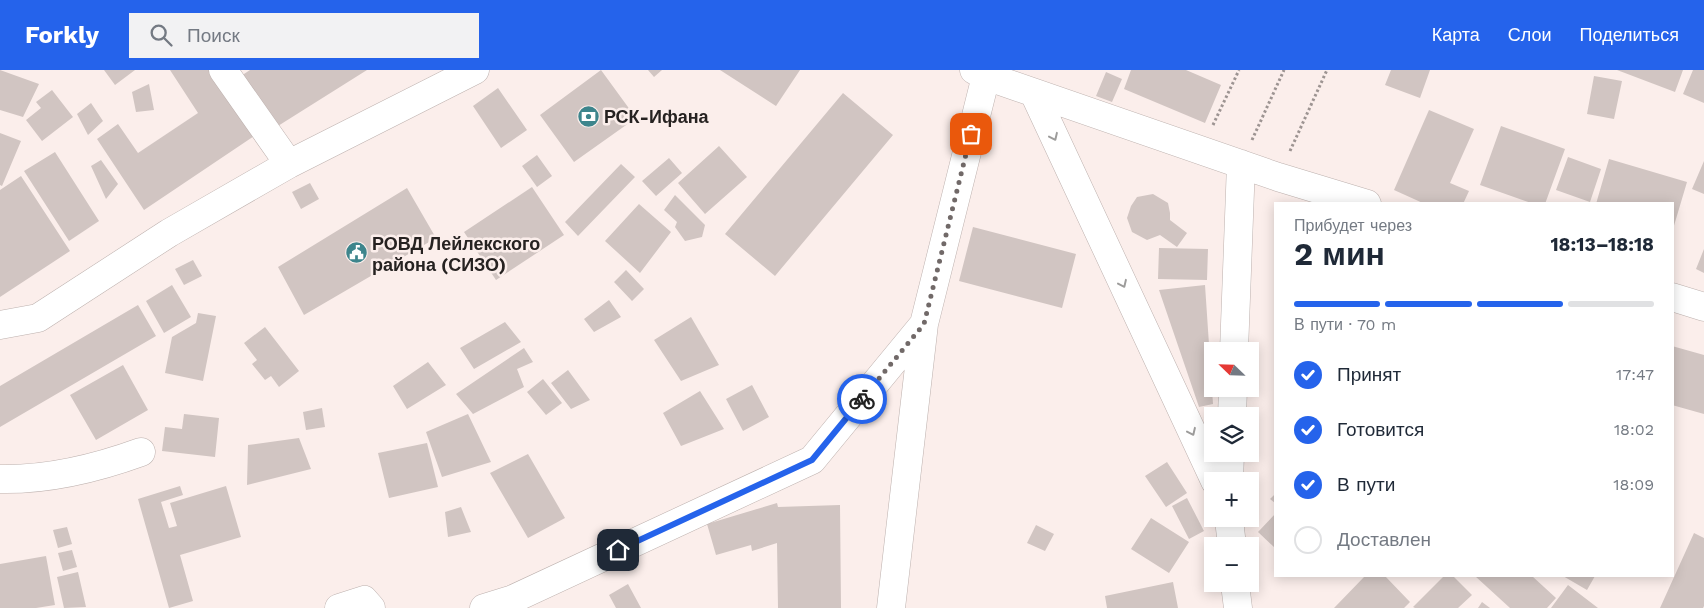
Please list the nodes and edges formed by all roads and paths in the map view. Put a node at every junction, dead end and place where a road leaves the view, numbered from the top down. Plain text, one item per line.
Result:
1 (223, 70) edge
2 (475, 70) edge
3 (1239, 70) edge
4 (1284, 70) edge
5 (1327, 70) edge
6 (980, 73) edge
7 (1034, 93) junction
8 (1202, 150) junction
9 (289, 164) junction
10 (1241, 164) junction
11 (1278, 176) junction
12 (1361, 202) edge
13 (1674, 298) edge
14 (1704, 307) edge
15 (924, 324) junction
16 (0, 325) edge
17 (1234, 342) edge
18 (141, 452) dead end
19 (1211, 472) edge
20 (0, 479) edge
21 (1237, 592) edge
22 (339, 608) edge
23 (371, 608) edge
24 (484, 608) edge
25 (891, 608) edge
26 (1238, 608) edge

1 - 9 street
2 - 9 street
3 - 8 path
4 - 10 path
5 - 11 path
6 - 7 street
6 - 15 street
7 - 8 street
7 -> 19 street
8 - 10 street
9 - 16 street
10 - 11 street
10 - 17 street
11 - 12 street
13 - 14 street
15 - 24 street
15 - 25 street
18 - 20 street
21 - 26 street
22 - 23 street

